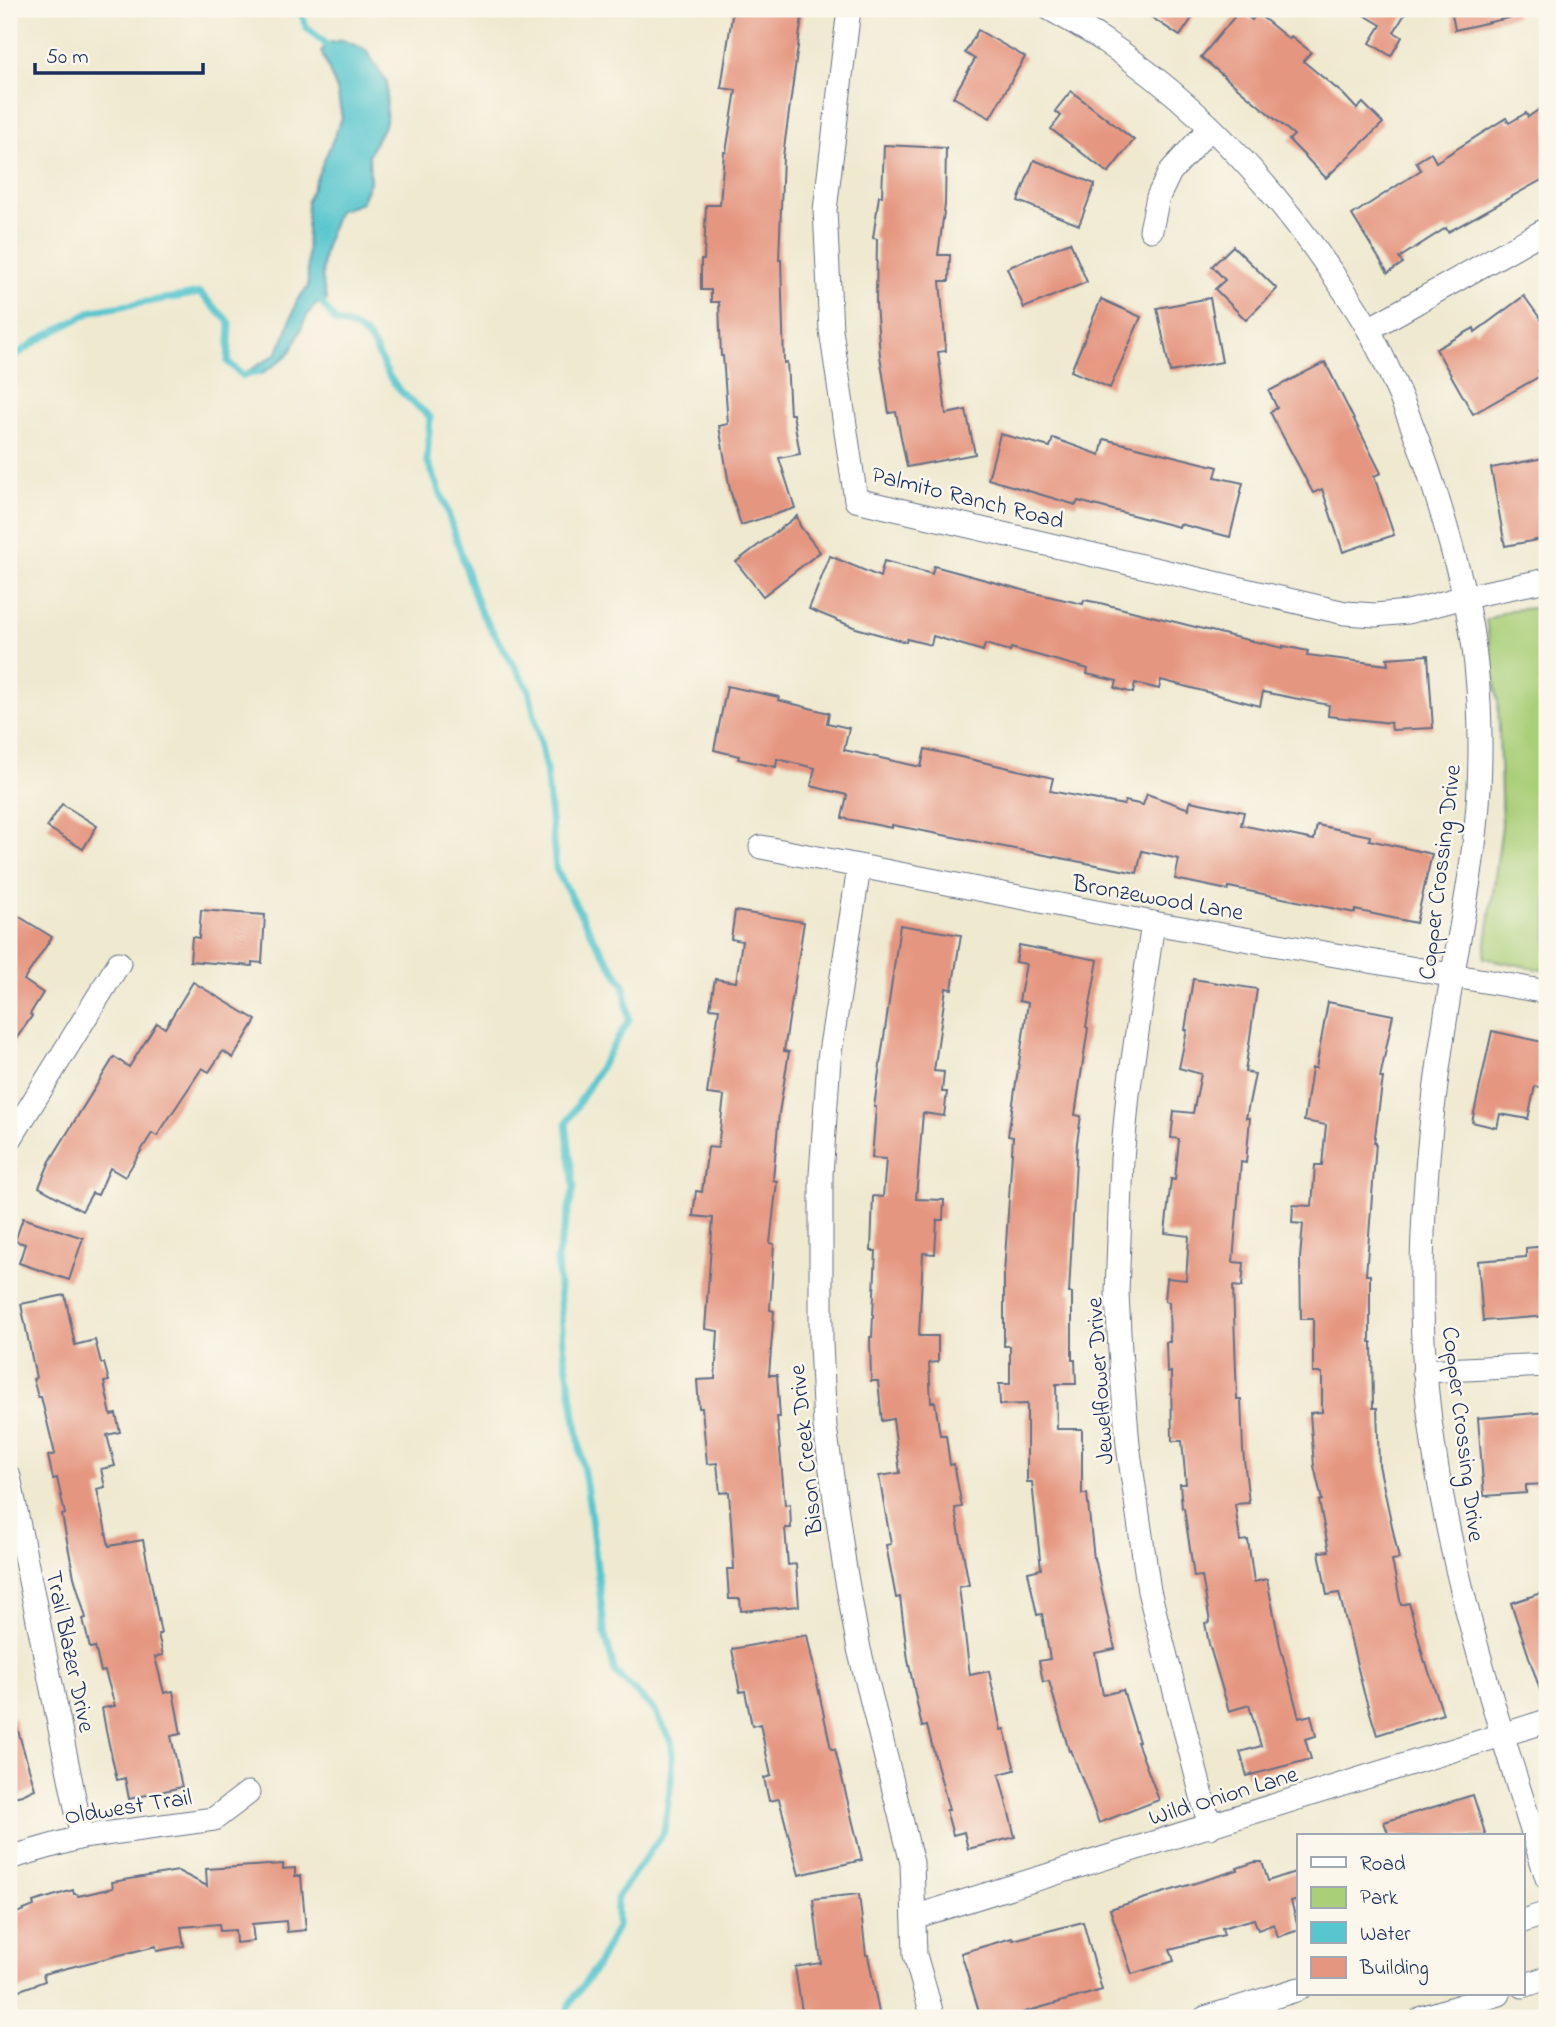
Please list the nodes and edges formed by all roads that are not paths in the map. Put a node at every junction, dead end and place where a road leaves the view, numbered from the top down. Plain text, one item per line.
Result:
1 (849, 9) edge
2 (1050, 9) edge
3 (1210, 128) junction
4 (1547, 229) edge
5 (1151, 230) dead end
6 (1368, 329) junction
7 (1547, 580) edge
8 (1465, 597) junction
9 (761, 847) dead end
10 (859, 868) junction
11 (1153, 923) junction
12 (119, 963) dead end
13 (1453, 975) junction
14 (1547, 992) edge
15 (9, 1141) edge
16 (1547, 1365) edge
17 (1424, 1371) junction
18 (9, 1477) edge
19 (18, 1566) edge
20 (1547, 1721) edge
21 (1502, 1735) junction
22 (248, 1793) dead end
23 (1210, 1827) junction
24 (82, 1836) junction
25 (9, 1858) edge
26 (1547, 1878) edge
27 (1547, 1913) edge
28 (914, 1917) junction
29 (1524, 1921) edge
30 (1547, 1978) edge
31 (1524, 1986) edge
32 (1297, 1990) edge
33 (1493, 1996) edge
34 (933, 2018) edge
35 (1205, 2018) edge
36 (1422, 2018) edge

1 - 8 street, Palmito Ranch Road
2 - 3 street, Copper Crossing Drive
3 - 5 street
3 - 6 street, Copper Crossing Drive
4 - 6 street
6 - 8 street, Copper Crossing Drive
7 - 8 street, Palmito Ranch Road
8 - 13 street, Copper Crossing Drive
9 - 10 street, Bronzewood Lane
10 - 11 street, Bronzewood Lane
10 - 28 street, Bison Creek Drive
11 - 13 street, Bronzewood Lane
11 - 23 street, Jewelflower Drive
12 - 15 street
13 - 14 street, Bronzewood Lane
13 - 17 street, Copper Crossing Drive
16 - 17 street
17 - 21 street, Copper Crossing Drive
18 - 19 street, Trail Blazer Drive
19 - 24 street, Trail Blazer Drive
20 - 21 street, Wild Onion Lane
21 - 23 street, Wild Onion Lane
21 - 26 street, Copper Crossing Drive
22 - 24 street, Oldwest Trail
23 - 28 street, Wild Onion Lane
24 - 25 street, Oldwest Trail
27 - 29 street
28 - 34 street, Bison Creek Drive
30 - 31 street
32 - 35 street
33 - 36 street

